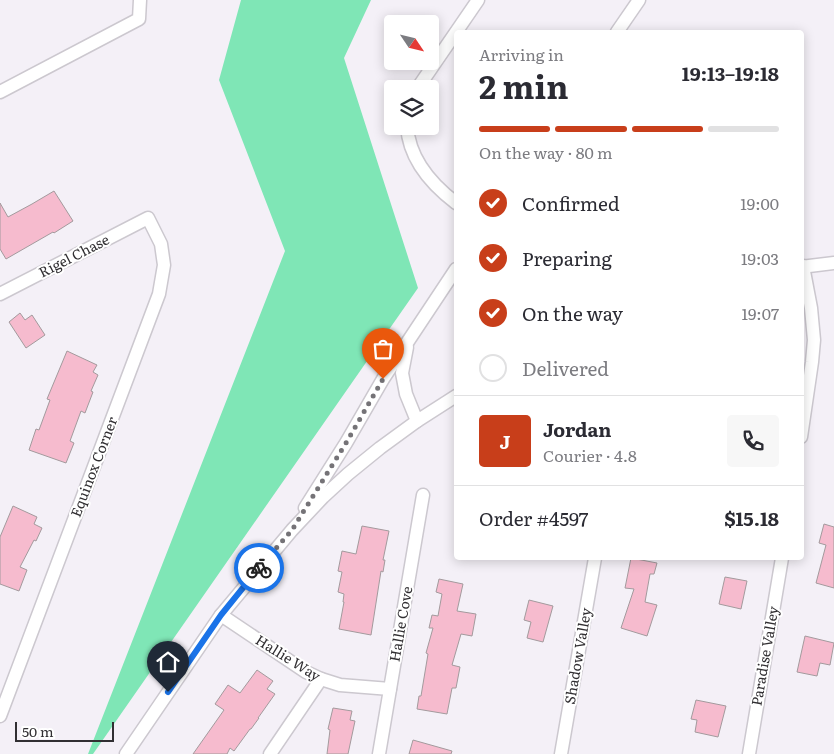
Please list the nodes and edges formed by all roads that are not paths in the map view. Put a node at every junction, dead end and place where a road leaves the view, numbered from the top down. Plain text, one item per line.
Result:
1 (140, 0) edge
2 (478, 0) edge
3 (639, 0) edge
4 (457, 30) edge
5 (617, 30) edge
6 (454, 35) edge
7 (423, 80) edge
8 (0, 92) edge
9 (409, 135) edge
10 (454, 201) edge
11 (148, 218) joint
12 (834, 263) edge
13 (804, 267) edge
14 (454, 272) edge
15 (804, 276) edge
16 (0, 294) edge
17 (408, 340) junction
18 (454, 397) edge
19 (804, 417) edge
20 (417, 421) junction
21 (423, 495) dead end
22 (292, 530) junction
23 (595, 560) edge
24 (782, 560) edge
25 (221, 615) junction
26 (321, 679) junction
27 (390, 689) junction
28 (0, 716) edge
29 (126, 754) edge
30 (270, 754) edge
31 (379, 754) edge
32 (561, 754) edge
33 (749, 754) edge

1 - 8 street
2 - 4 street
3 - 5 street
6 - 7 street
9 - 10 street
11 - 16 street, Rigel Chase
11 - 28 street, Equinox Corner
12 - 13 street
14 - 17 street
15 - 19 street
17 - 20 street
17 - 22 street
18 - 20 street
20 - 22 street
21 - 27 street, Hallie Cove
22 - 25 street
23 - 32 street, Shadow Valley
24 - 33 street, Paradise Valley
25 - 26 street, Hallie Way
25 - 29 street
26 - 27 street, Hallie Way
26 - 30 street
27 - 31 street, Hallie Cove

